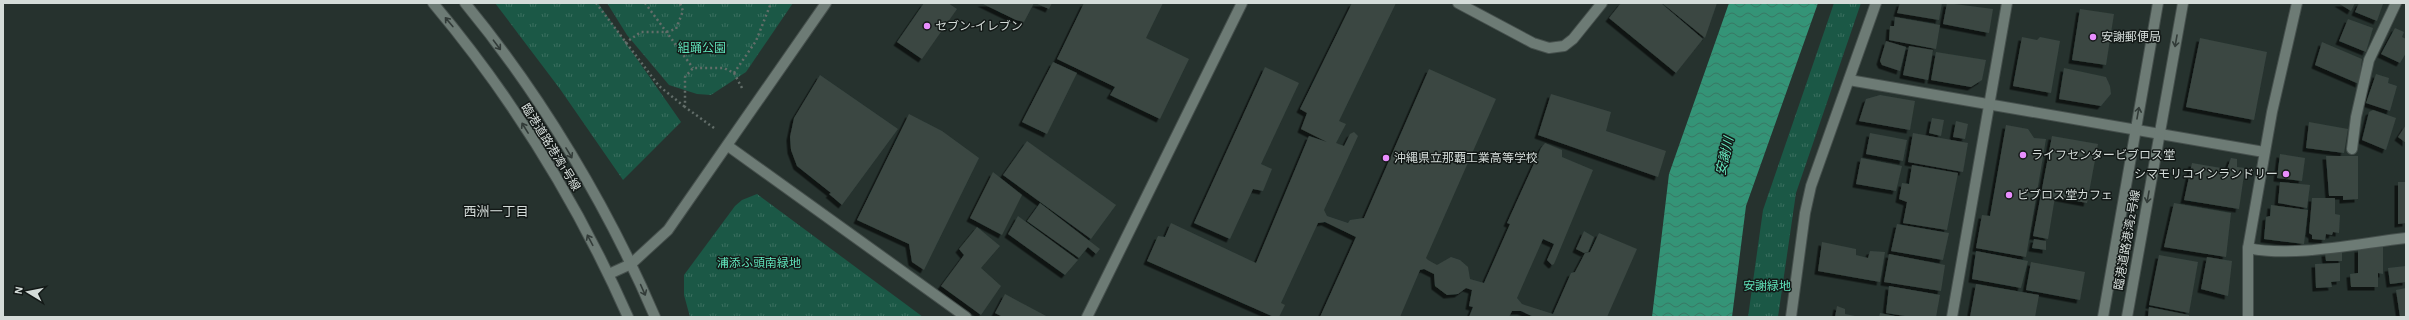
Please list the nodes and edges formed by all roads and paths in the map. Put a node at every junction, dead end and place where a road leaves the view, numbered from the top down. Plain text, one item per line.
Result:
1 (433, 3) edge
2 (465, 3) edge
3 (596, 3) edge
4 (644, 3) edge
5 (680, 3) edge
6 (771, 3) edge
7 (826, 3) edge
8 (1242, 3) edge
9 (1458, 3) edge
10 (1602, 3) edge
11 (1876, 3) edge
12 (2007, 3) edge
13 (2158, 3) edge
14 (2183, 3) edge
15 (2297, 3) edge
16 (2396, 3) edge
17 (666, 32) junction
18 (625, 43) junction
19 (693, 68) junction
20 (734, 73) junction
21 (1850, 80) junction
22 (742, 88) dead end
23 (1989, 104) junction
24 (685, 107) junction
25 (714, 128) dead end
26 (2136, 129) junction
27 (2159, 133) junction
28 (728, 146) junction
29 (2352, 149) dead end
30 (2264, 152) junction
31 (2406, 238) edge
32 (2248, 248) junction
33 (631, 264) junction
34 (609, 274) junction
35 (628, 317) edge
36 (655, 317) edge
37 (966, 317) edge
38 (1087, 317) edge
39 (1791, 317) edge
40 (1952, 317) edge
41 (2103, 317) edge
42 (2127, 317) edge
43 (2248, 317) edge

34 -> 1 street, 臨港道路港湾1号線
2 -> 33 street, 臨港道路港湾1号線
3 - 18 path
4 - 17 path
5 - 17 path
6 - 20 path
7 - 28 street
8 - 38 street
9 - 10 street
11 - 21 street
12 - 23 street
26 -> 13 street, 臨港道路港湾2号線
14 -> 27 street, 臨港道路港湾2号線
15 - 30 street
16 - 29 street
17 - 18 path
17 - 19 path
18 - 24 path
19 - 20 path
19 - 24 path
20 - 22 path
21 - 23 street
21 - 39 street
23 - 26 street
23 - 40 street
24 - 25 path
26 - 27 street
26 - 41 street, 臨港道路港湾2号線
27 - 30 street
27 -> 42 street, 臨港道路港湾2号線
28 - 33 street
28 - 37 street
30 - 32 street
31 - 32 street
32 - 43 street
33 - 34 street
33 -> 36 street, 臨港道路港湾1号線
34 - 35 street, 臨港道路港湾1号線

